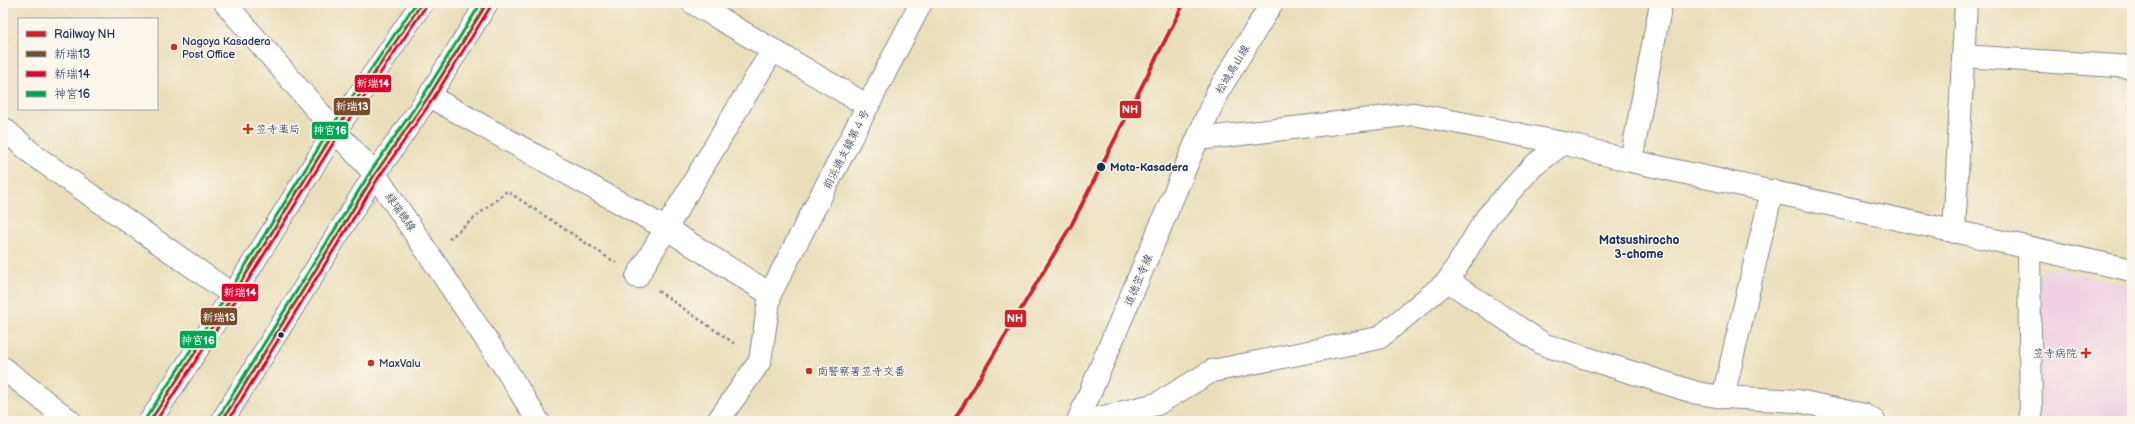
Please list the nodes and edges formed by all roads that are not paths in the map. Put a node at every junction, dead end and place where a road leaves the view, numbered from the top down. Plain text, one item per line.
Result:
1 (225, 3) edge
2 (422, 3) edge
3 (487, 3) edge
4 (692, 3) edge
5 (921, 3) edge
6 (1272, 3) edge
7 (1661, 3) edge
8 (1966, 3) edge
9 (772, 51) junction
10 (1963, 56) junction
11 (2132, 67) edge
12 (429, 96) junction
13 (868, 106) junction
14 (3, 128) edge
15 (335, 131) junction
16 (1198, 138) junction
17 (1563, 143) junction
18 (1631, 161) junction
19 (375, 174) junction
20 (1772, 191) junction
21 (667, 229) junction
22 (1954, 232) junction
23 (2029, 248) junction
24 (2132, 270) edge
25 (637, 277) road end
26 (1448, 281) junction
27 (770, 294) junction
28 (233, 295) junction
29 (3, 368) edge
30 (1723, 397) junction
31 (70, 421) edge
32 (150, 421) edge
33 (222, 421) edge
34 (538, 421) edge
35 (718, 421) edge
36 (1078, 421) edge
37 (1088, 421) edge
38 (1874, 421) edge
39 (2031, 421) edge

1 - 15 street, 緑瑞穂線
2 - 15 street
3 - 12 street
4 - 9 street
5 - 13 street, 前浜通支線第４号
6 - 16 street, 松城鳥山線
7 - 18 street
8 - 10 street
9 - 13 street
9 - 21 street
10 - 11 street
10 - 22 street
12 - 19 street
12 - 21 street
13 - 27 street, 前浜通支線第４号
14 - 28 street
15 - 19 street, 緑瑞穂線
15 - 28 street
16 - 17 street
16 - 36 street, 道徳笠寺線
17 - 18 street
17 - 26 street
18 - 20 street
19 - 33 street
19 - 34 street, 緑瑞穂線
20 - 22 street
20 - 30 street
21 - 25 street
21 - 27 street
22 - 23 street
23 - 24 street
23 - 39 street
26 - 30 street
26 - 37 street
27 - 35 street, 前浜通支線第４号
28 - 32 street
29 - 31 street
30 - 38 street

